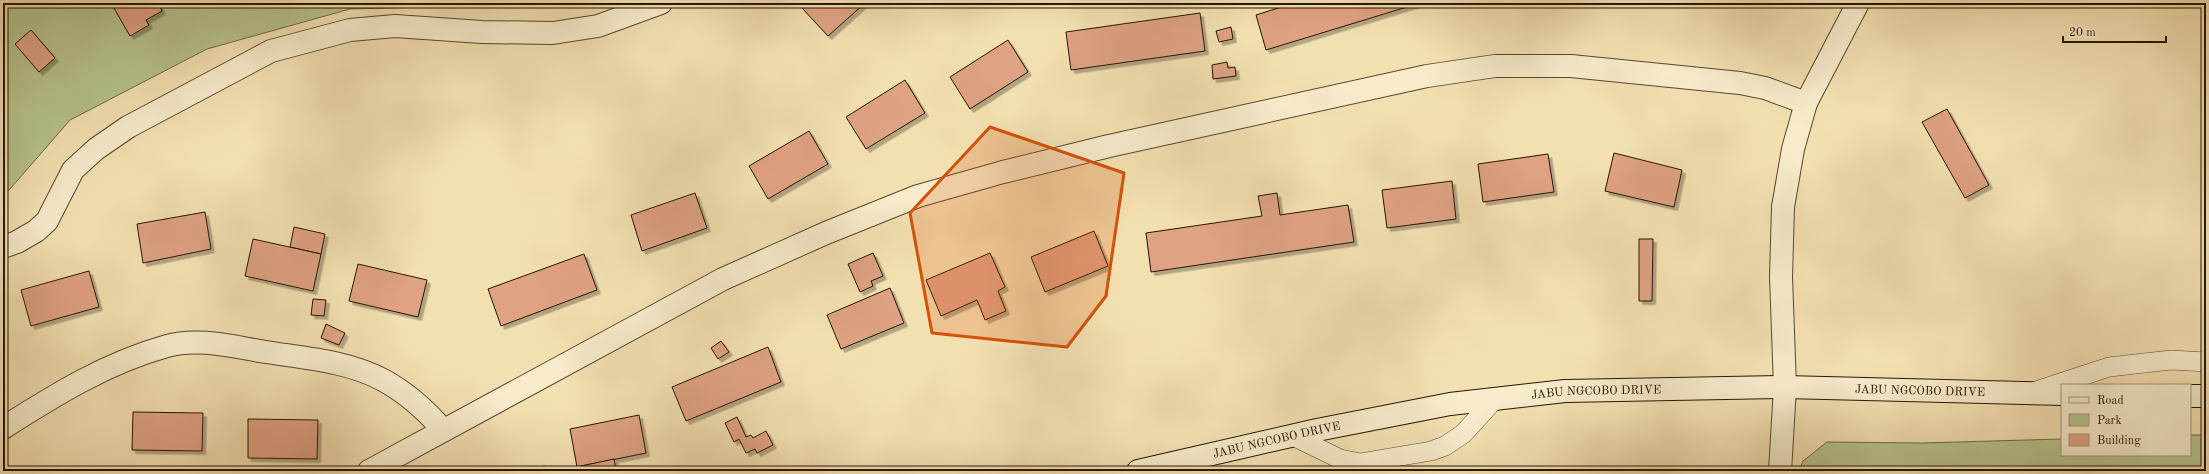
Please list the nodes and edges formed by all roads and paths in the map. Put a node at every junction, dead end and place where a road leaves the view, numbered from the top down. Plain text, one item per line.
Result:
1 (661, 3) edge
2 (1858, 3) edge
3 (1806, 103) junction
4 (3, 247) edge
5 (2206, 362) edge
6 (1785, 387) junction
7 (2029, 393) junction
8 (2061, 394) edge
9 (2191, 396) edge
10 (2206, 396) edge
11 (1495, 399) junction
12 (3, 428) edge
13 (443, 430) junction
14 (1293, 436) junction
15 (369, 471) edge
16 (1138, 471) edge
17 (1780, 471) edge

1 - 4 street
2 - 3 street
3 - 6 street
3 - 13 street
5 - 7 lane
6 - 7 street, JABU NGCOBO DRIVE
6 - 11 street, JABU NGCOBO DRIVE
6 - 17 street
7 - 8 street, JABU NGCOBO DRIVE
9 - 10 street
11 - 14 street, JABU NGCOBO DRIVE
11 - 14 lane
12 - 13 street
13 - 15 street
14 - 16 street, JABU NGCOBO DRIVE

